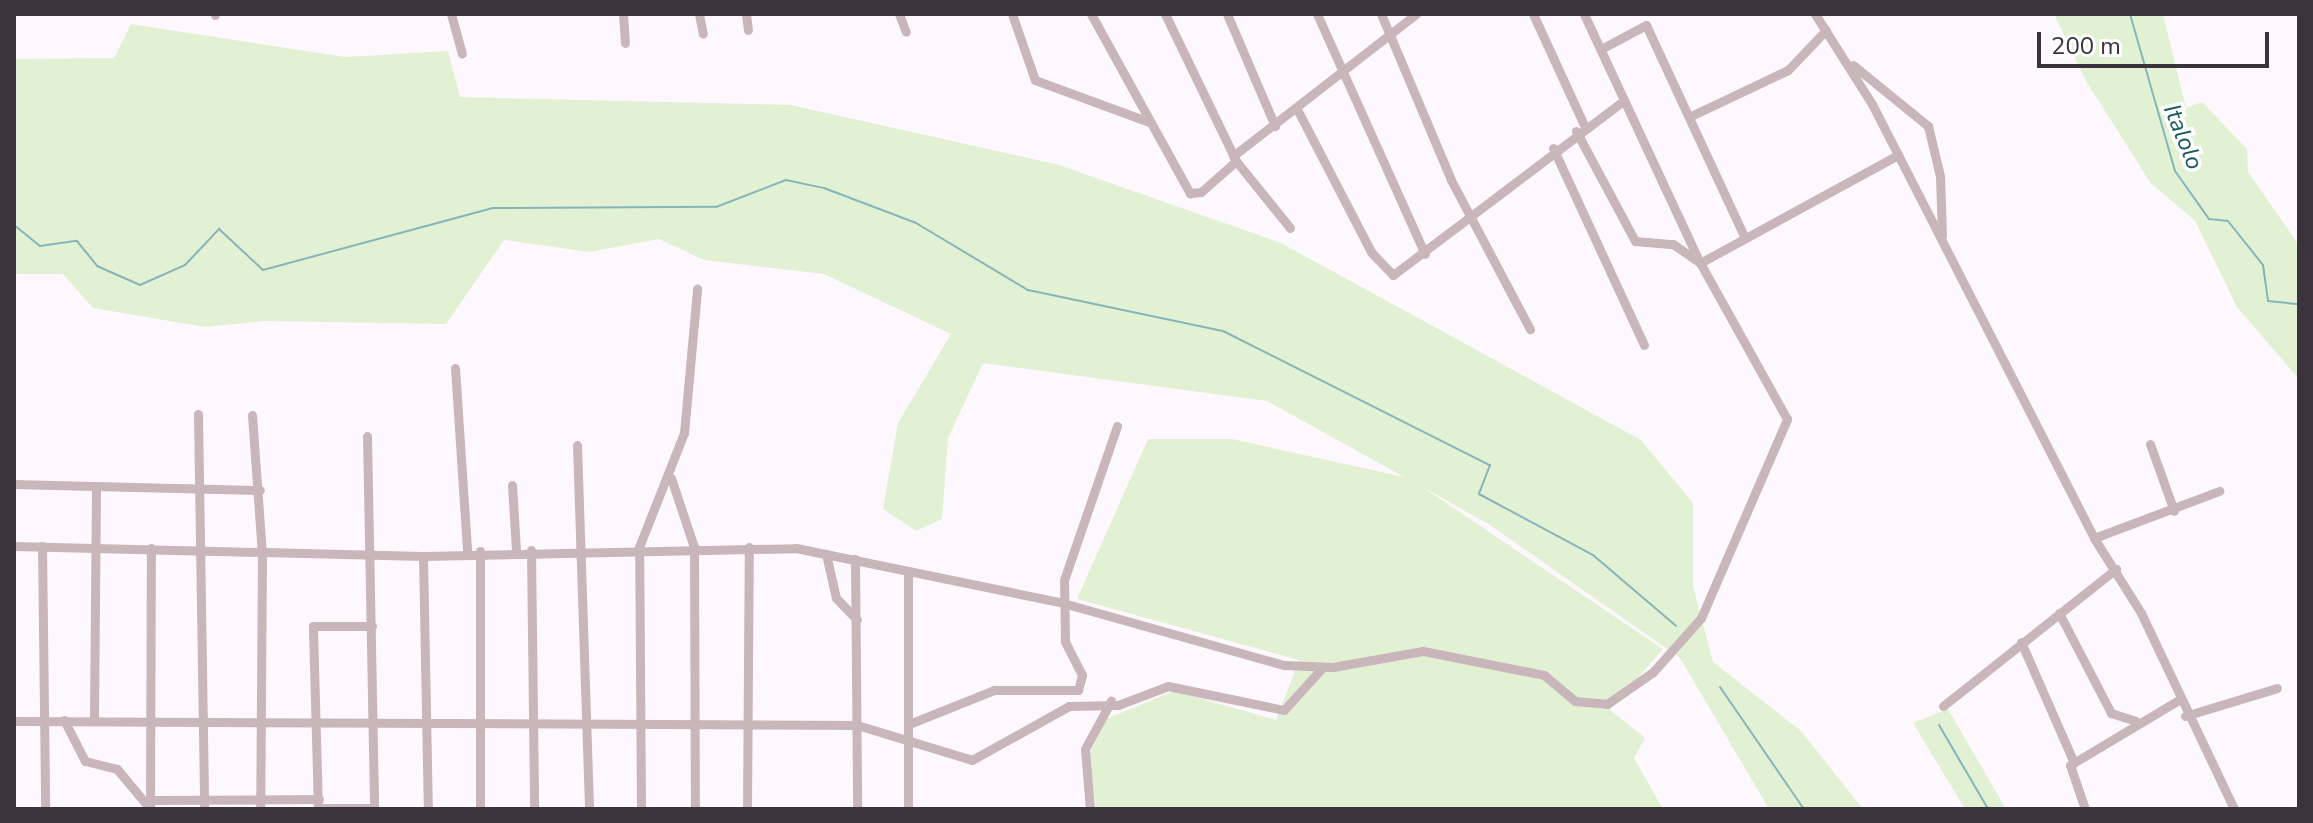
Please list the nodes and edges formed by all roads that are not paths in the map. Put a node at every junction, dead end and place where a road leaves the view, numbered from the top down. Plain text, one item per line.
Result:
1 (451, 14) edge
2 (623, 14) edge
3 (699, 14) edge
4 (746, 14) edge
5 (899, 14) edge
6 (1012, 14) edge
7 (1091, 14) edge
8 (1165, 14) edge
9 (1227, 14) edge
10 (1317, 14) edge
11 (1381, 14) edge
12 (1416, 14) edge
13 (1533, 14) edge
14 (1584, 14) edge
15 (1815, 14) edge
16 (748, 30) dead end
17 (1826, 30) junction
18 (906, 32) dead end
19 (1390, 33) junction
20 (703, 34) dead end
21 (625, 43) dead end
22 (1601, 49) junction
23 (462, 54) dead end
24 (1849, 62) junction
25 (1343, 72) junction
26 (1624, 100) junction
27 (1297, 109) junction
28 (1691, 116) junction
29 (1149, 122) junction
30 (1275, 126) junction
31 (1580, 128) junction
32 (1553, 148) junction
33 (1898, 155) junction
34 (1234, 159) junction
35 (1469, 212) junction
36 (1290, 228) dead end
37 (1745, 238) junction
38 (1942, 240) junction
39 (1425, 254) junction
40 (1700, 263) junction
41 (697, 289) dead end
42 (1530, 329) dead end
43 (1644, 345) dead end
44 (455, 368) dead end
45 (198, 414) dead end
46 (252, 415) dead end
47 (1117, 426) dead end
48 (367, 436) dead end
49 (2150, 444) dead end
50 (577, 445) dead end
51 (671, 478) junction
52 (14, 484) edge
53 (512, 485) dead end
54 (96, 487) junction
55 (199, 487) junction
56 (260, 490) junction
57 (2219, 491) dead end
58 (2174, 511) junction
59 (2094, 538) junction
60 (14, 546) edge
61 (42, 546) junction
62 (639, 547) junction
63 (694, 547) junction
64 (749, 547) junction
65 (94, 548) junction
66 (151, 548) junction
67 (582, 548) junction
68 (201, 550) junction
69 (516, 550) junction
70 (531, 550) junction
71 (467, 551) junction
72 (480, 551) junction
73 (370, 552) junction
74 (262, 553) junction
75 (826, 554) junction
76 (423, 556) junction
77 (855, 559) junction
78 (2116, 569) junction
79 (908, 571) junction
80 (1063, 603) junction
81 (2059, 613) junction
82 (857, 620) junction
83 (372, 626) junction
84 (2021, 642) junction
85 (1323, 667) junction
86 (2277, 688) dead end
87 (1111, 701) junction
88 (2177, 701) junction
89 (1943, 706) dead end
90 (2185, 716) junction
91 (94, 717) junction
92 (64, 720) junction
93 (150, 720) junction
94 (14, 721) edge
95 (589, 721) junction
96 (693, 721) junction
97 (748, 721) junction
98 (2136, 721) junction
99 (45, 722) junction
100 (481, 722) junction
101 (640, 723) junction
102 (205, 724) junction
103 (532, 724) junction
104 (909, 724) junction
105 (428, 725) junction
106 (857, 725) junction
107 (318, 726) junction
108 (372, 726) junction
109 (261, 727) junction
110 (909, 742) junction
111 (2074, 763) junction
112 (204, 804) edge
113 (260, 805) edge
114 (319, 805) edge
115 (150, 806) edge
116 (374, 808) edge
117 (45, 809) edge
118 (428, 809) edge
119 (480, 809) edge
120 (534, 809) edge
121 (589, 809) edge
122 (641, 809) edge
123 (695, 809) edge
124 (747, 809) edge
125 (857, 809) edge
126 (908, 809) edge
127 (1090, 809) edge
128 (2085, 809) edge
129 (2234, 809) edge

1 - 23 street
2 - 21 street
3 - 20 street
4 - 16 street
5 - 18 street
6 - 29 street
7 - 29 street
8 - 34 street
9 - 30 street
10 - 25 street
11 - 19 street
12 - 19 street
13 - 31 street
14 - 22 street
15 - 17 street
17 - 24 street
17 - 28 street
19 - 25 street
19 - 35 street
22 - 26 street
22 - 28 street
24 - 33 street
24 - 38 street
25 - 27 street
25 - 39 street
26 - 31 street
26 - 40 street
27 - 30 street
27 - 39 street
28 - 37 street
29 - 34 street
30 - 34 street
31 - 32 street
31 - 40 street
32 - 35 street
32 - 43 street
33 - 37 street
33 - 38 street
34 - 36 street
35 - 39 street
35 - 42 street
37 - 40 street
38 - 59 street
40 - 85 street
41 - 51 street
44 - 71 street
45 - 55 street
46 - 56 street
47 - 80 street
48 - 73 street
49 - 58 street
50 - 67 street
51 - 62 street
51 - 63 street
52 - 54 street
53 - 69 street
54 - 55 street
54 - 65 street
55 - 56 street
55 - 68 street
56 - 74 street
57 - 58 street
58 - 59 street
59 - 78 street
60 - 61 street
61 - 65 street
61 - 99 street
62 - 63 street
62 - 67 street
62 - 101 street
63 - 64 street
63 - 96 street
64 - 75 street
64 - 97 street
65 - 66 street
65 - 91 street
66 - 68 street
66 - 93 street
67 - 70 street
67 - 95 street
68 - 74 street
68 - 102 street
69 - 70 street
69 - 72 street
70 - 103 street
71 - 72 street
71 - 76 street
72 - 100 street
73 - 74 street
73 - 76 street
73 - 83 street
74 - 109 street
75 - 77 street
75 - 82 street
76 - 105 street
77 - 79 street
77 - 82 street
78 - 81 street
78 - 88 street
79 - 80 street
79 - 104 street
80 - 85 street
80 - 104 street
81 - 84 street
81 - 98 street
82 - 106 street
83 - 107 street
83 - 108 street
84 - 89 street
84 - 111 street
85 - 87 street
86 - 90 street
87 - 110 street
87 - 127 street
88 - 90 street
88 - 98 street
90 - 129 street
91 - 92 street
91 - 93 street
92 - 99 street
92 - 115 street
93 - 102 street
93 - 115 street
94 - 99 street
95 - 101 street
95 - 103 street
95 - 121 street
96 - 97 street
96 - 101 street
96 - 123 street
97 - 106 street
97 - 124 street
98 - 111 street
99 - 117 street
100 - 103 street
100 - 105 street
100 - 119 street
101 - 122 street
102 - 109 street
102 - 112 street
103 - 120 street
104 - 110 street
105 - 108 street
105 - 118 street
106 - 110 street
106 - 125 street
107 - 108 street
107 - 109 street
107 - 114 street
108 - 116 street
109 - 113 street
110 - 126 street
111 - 128 street
112 - 113 street
112 - 115 street
113 - 114 street
114 - 116 street

